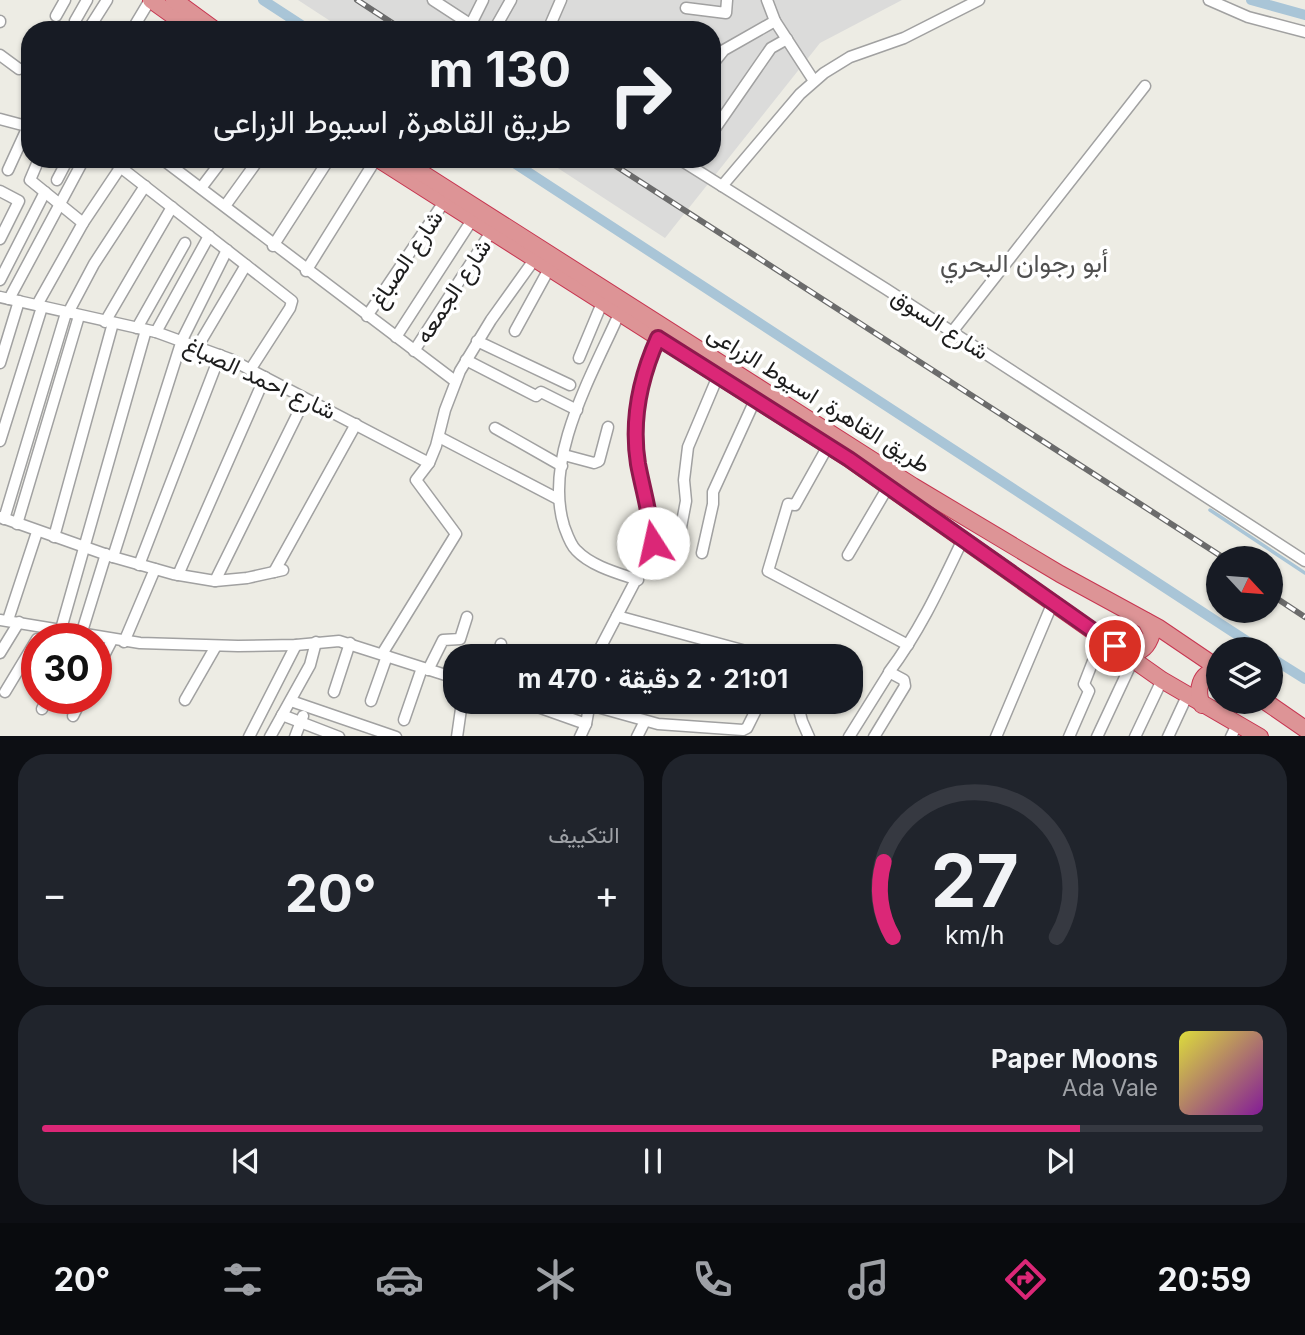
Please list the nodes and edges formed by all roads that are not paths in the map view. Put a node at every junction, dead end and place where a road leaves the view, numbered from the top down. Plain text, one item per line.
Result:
1 (65, 0) edge
2 (87, 0) edge
3 (107, 0) edge
4 (150, 0) edge
5 (174, 0) edge
6 (433, 0) edge
7 (483, 0) edge
8 (511, 0) edge
9 (561, 0) edge
10 (727, 0) edge
11 (767, 0) edge
12 (979, 0) edge
13 (1209, 0) edge
14 (445, 3) edge
15 (687, 8) dead end
16 (56, 16) dead end
17 (75, 21) dead end
18 (94, 21) edge
19 (137, 21) edge
20 (186, 21) edge
21 (191, 21) edge
22 (468, 21) edge
23 (477, 21) edge
24 (499, 21) edge
25 (552, 21) edge
26 (775, 21) junction
27 (1305, 32) edge
28 (787, 39) junction
29 (721, 54) edge
30 (0, 55) edge
31 (19, 69) dead end
32 (814, 81) junction
33 (1145, 86) dead end
34 (0, 119) edge
35 (721, 120) edge
36 (21, 123) edge
37 (21, 140) edge
38 (14, 154) junction
39 (21, 156) edge
40 (35, 168) edge
41 (63, 168) edge
42 (79, 168) edge
43 (120, 168) edge
44 (128, 168) edge
45 (174, 168) edge
46 (216, 168) edge
47 (253, 168) edge
48 (323, 168) edge
49 (371, 168) edge
50 (391, 168) edge
51 (414, 168) edge
52 (699, 168) edge
53 (8, 170) dead end
54 (57, 180) dead end
55 (145, 186) junction
56 (722, 186) junction
57 (201, 188) junction
58 (0, 191) edge
59 (45, 192) junction
60 (444, 202) junction
61 (60, 204) junction
62 (225, 206) junction
63 (172, 207) junction
64 (472, 220) junction
65 (4, 221) edge
66 (83, 223) junction
67 (491, 232) junction
68 (209, 236) junction
69 (0, 239) edge
70 (185, 243) dead end
71 (273, 246) junction
72 (227, 250) junction
73 (534, 260) junction
74 (246, 265) junction
75 (550, 269) junction
76 (306, 271) junction
77 (0, 280) edge
78 (9, 299) edge
79 (603, 303) junction
80 (40, 306) junction
81 (71, 314) junction
82 (620, 314) junction
83 (368, 316) junction
84 (109, 323) junction
85 (146, 330) junction
86 (515, 331) dead end
87 (952, 332) junction
88 (661, 333) junction
89 (396, 337) junction
90 (182, 340) junction
91 (477, 341) junction
92 (198, 346) junction
93 (414, 351) junction
94 (220, 355) junction
95 (579, 358) dead end
96 (466, 360) junction
97 (0, 363) edge
98 (250, 370) junction
99 (718, 376) junction
100 (264, 377) junction
101 (455, 382) junction
102 (570, 385) dead end
103 (305, 399) junction
104 (755, 400) junction
105 (577, 410) junction
106 (356, 424) junction
107 (608, 427) dead end
108 (495, 428) dead end
109 (439, 437) junction
110 (0, 441) edge
111 (828, 446) junction
112 (563, 460) junction
113 (429, 463) junction
114 (888, 486) junction
115 (558, 499) junction
116 (2, 518) edge
117 (17, 524) junction
118 (37, 531) junction
119 (54, 537) junction
120 (963, 539) junction
121 (678, 543) dead end
122 (84, 547) junction
123 (702, 553) dead end
124 (109, 555) junction
125 (848, 555) dead end
126 (1305, 561) edge
127 (139, 565) junction
128 (155, 569) junction
129 (178, 575) junction
130 (638, 580) junction
131 (215, 581) junction
132 (1053, 602) junction
133 (617, 616) junction
134 (467, 617) dead end
135 (9, 621) edge
136 (1146, 621) junction
137 (63, 623) edge
138 (85, 623) edge
139 (1102, 638) junction
140 (112, 640) edge
141 (118, 641) junction
142 (316, 642) junction
143 (350, 643) junction
144 (602, 644) edge
145 (720, 644) edge
146 (296, 645) junction
147 (908, 645) junction
148 (216, 646) junction
149 (112, 649) edge
150 (0, 653) edge
151 (385, 655) junction
152 (1130, 657) junction
153 (1206, 662) edge
154 (21, 666) edge
155 (425, 669) junction
156 (889, 673) junction
157 (443, 674) edge
158 (1206, 675) edge
159 (1162, 680) junction
160 (5, 692) dead end
161 (334, 692) dead end
162 (1187, 696) junction
163 (185, 700) dead end
164 (291, 701) junction
165 (371, 701) dead end
166 (1202, 705) junction
167 (306, 706) junction
168 (460, 714) edge
169 (558, 714) edge
170 (588, 714) edge
171 (622, 714) edge
172 (754, 714) edge
173 (800, 714) edge
174 (1283, 714) edge
175 (282, 715) junction
176 (404, 720) dead end
177 (300, 722) junction
178 (645, 722) junction
179 (586, 724) junction
180 (1234, 729) edge
181 (1305, 729) edge
182 (250, 736) edge
183 (271, 736) edge
184 (295, 736) edge
185 (336, 736) edge
186 (393, 736) edge
187 (457, 736) edge
188 (580, 736) edge
189 (638, 736) edge
190 (809, 736) edge
191 (850, 736) edge
192 (875, 736) edge
193 (996, 736) edge
194 (1069, 736) edge
195 (1097, 736) edge
196 (1135, 736) edge
197 (1168, 736) edge
198 (1256, 736) edge

1 - 16 street
2 - 17 street
3 - 18 street
4 - 19 street
4 - 20 highway
5 - 21 highway
6 - 14 street
7 - 23 street
8 - 24 street
9 - 25 street
10 - 15 street
11 - 26 street
12 - 32 street
13 - 27 street
14 - 22 street
26 - 28 street
26 - 29 street
28 - 32 street
28 - 35 street
30 - 31 street
32 - 56 street
33 - 87 street
34 - 36 street
37 - 38 street
38 - 39 street
38 - 53 street
40 - 59 street
41 - 54 street
42 - 61 street
43 - 66 street
44 - 55 street
45 - 57 street
46 - 57 street
47 - 62 street
48 - 71 street
49 - 76 street
50 - 60 highway, طريق القاهرة, اسيوط الزراعى
51 - 88 highway, طريق القاهرة, اسيوط الزراعى
52 - 56 street, شارع السوق
55 - 63 street
55 - 81 street
56 - 87 street, شارع السوق
57 - 62 street
58 - 65 street
59 - 61 street
59 - 77 street
60 - 64 highway, طريق القاهرة, اسيوط الزراعى
60 - 83 street, شارع الصباغ
61 - 66 street
61 - 78 street
62 - 71 street
63 - 68 street
63 - 84 street
64 - 67 highway, طريق القاهرة, اسيوط الزراعى
64 - 89 street
65 - 69 street
66 - 80 street
67 - 73 highway, طريق القاهرة, اسيوط الزراعى
67 - 93 street, شارع الجمعه
68 - 72 street
68 - 85 street
70 - 85 street
71 - 76 street
72 - 74 street
72 - 90 street
73 - 75 highway, طريق القاهرة, اسيوط الزراعى
73 - 91 street
74 - 92 street
74 - 98 street
75 - 79 highway, طريق القاهرة, اسيوط الزراعى
75 - 86 street
76 - 83 street
78 - 80 street, شارع احمد الصباغ
78 - 97 street
79 - 82 highway, طريق القاهرة, اسيوط الزراعى
79 - 95 street
80 - 81 street, شارع احمد الصباغ
80 - 110 street
81 - 84 street, شارع احمد الصباغ
81 - 116 street
81 - 117 street
82 - 88 highway, طريق القاهرة, اسيوط الزراعى
82 - 105 street
83 - 89 street
84 - 85 street, شارع احمد الصباغ
84 - 119 street
85 - 90 street, شارع احمد الصباغ
85 - 122 street
87 - 126 street, شارع السوق
88 - 99 highway, طريق القاهرة, اسيوط الزراعى
88 - 130 street
88 - 136 highway, طريق القاهرة, اسيوط الزراعى
89 - 93 street
90 - 92 street, شارع احمد الصباغ
90 - 124 street
91 - 96 street
91 - 102 street
92 - 94 street, شارع احمد الصباغ
93 - 101 street
94 - 98 street, شارع احمد الصباغ
94 - 127 street
96 - 101 street
96 - 105 street
98 - 100 street, شارع احمد الصباغ
99 - 104 highway, طريق القاهرة, اسيوط الزراعى
99 - 121 street
100 - 103 street, شارع احمد الصباغ
100 - 129 street
101 - 109 street
103 - 106 street, شارع احمد الصباغ
103 - 131 street
104 - 111 highway, طريق القاهرة, اسيوط الزراعى
104 - 123 street
105 - 112 street
106 - 113 street, شارع احمد الصباغ
106 - 131 street
107 - 112 street
108 - 112 street
109 - 113 street
109 - 115 street
111 - 114 highway, طريق القاهرة, اسيوط الزراعى
111 - 147 street
112 - 115 street
113 - 151 street
114 - 120 highway, طريق القاهرة, اسيوط الزراعى
114 - 125 street
115 - 130 street
116 - 117 street
117 - 118 street
118 - 119 street
118 - 135 street
119 - 122 street
120 - 132 highway, طريق القاهرة, اسيوط الزراعى
120 - 147 street
122 - 124 street
122 - 137 street
124 - 127 street
124 - 138 street
127 - 128 street
128 - 129 street
128 - 141 street
129 - 131 street
130 - 133 street
132 - 139 highway, طريق القاهرة, اسيوط الزراعى
132 - 193 street
133 - 144 street
133 - 145 street
134 - 155 street
135 - 150 street
136 - 152 highway
136 - 153 highway, طريق القاهرة, اسيوط الزراعى
139 - 152 highway, طريق القاهرة, اسيوط الزراعى
139 - 194 street
140 - 141 street
141 - 148 street
141 - 149 street
142 - 143 street
142 - 146 street
142 - 164 street
143 - 151 street
143 - 161 street
146 - 148 street
146 - 182 street
147 - 156 street
148 - 163 street
151 - 155 street
151 - 165 street
152 - 159 highway, طريق القاهرة, اسيوط الزراعى
152 - 195 street
154 - 160 street
155 - 157 street
155 - 176 street
156 - 191 street
156 - 192 street
158 - 166 highway
159 - 162 highway, طريق القاهرة, اسيوط الزراعى
159 - 196 street
162 - 166 highway, طريق القاهرة, اسيوط الزراعى
162 - 197 street
164 - 167 street
164 - 175 street
166 - 180 highway, طريق القاهرة, اسيوط الزراعى
167 - 177 street
167 - 186 street
168 - 187 street
169 - 179 street
170 - 179 street
171 - 178 street
172 - 178 street
173 - 190 street
174 - 181 highway
175 - 177 street
175 - 183 street
177 - 184 street
177 - 185 street
178 - 189 street
179 - 188 street
180 - 198 highway, طريق القاهرة, اسيوط الزراعى

